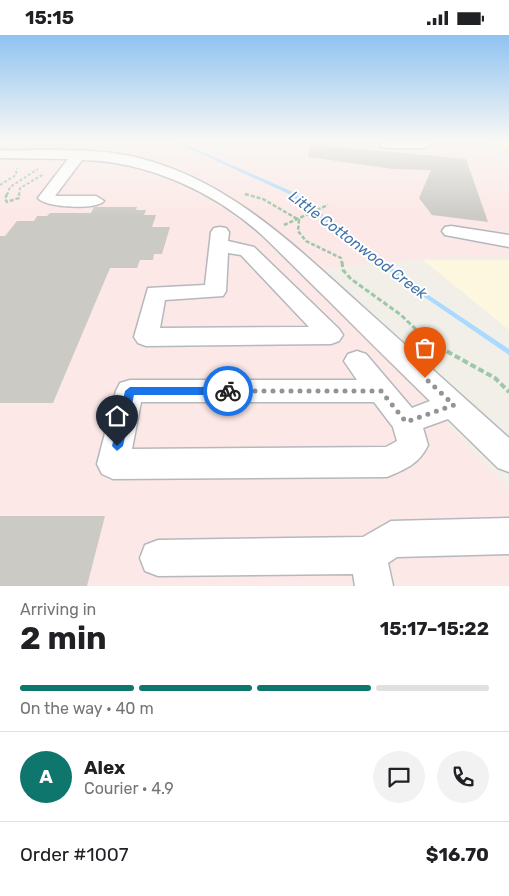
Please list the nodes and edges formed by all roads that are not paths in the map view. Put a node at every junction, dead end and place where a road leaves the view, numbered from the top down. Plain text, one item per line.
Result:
1 (70, 166) edge
2 (147, 166) edge
3 (96, 201) dead end
4 (231, 229) junction
5 (451, 231) dead end
6 (509, 241) edge
7 (357, 361) dead end
8 (381, 391) junction
9 (454, 405) junction
10 (406, 422) junction
11 (509, 458) edge
12 (509, 536) edge
13 (158, 558) dead end
14 (371, 571) edge

1 - 3 lane
2 - 4 lane
4 - 4 lane
4 - 9 lane
5 - 6 lane
7 - 8 lane
8 - 10 lane
8 - 10 lane
9 - 10 lane
9 - 11 lane
12 - 14 lane
13 - 14 lane

